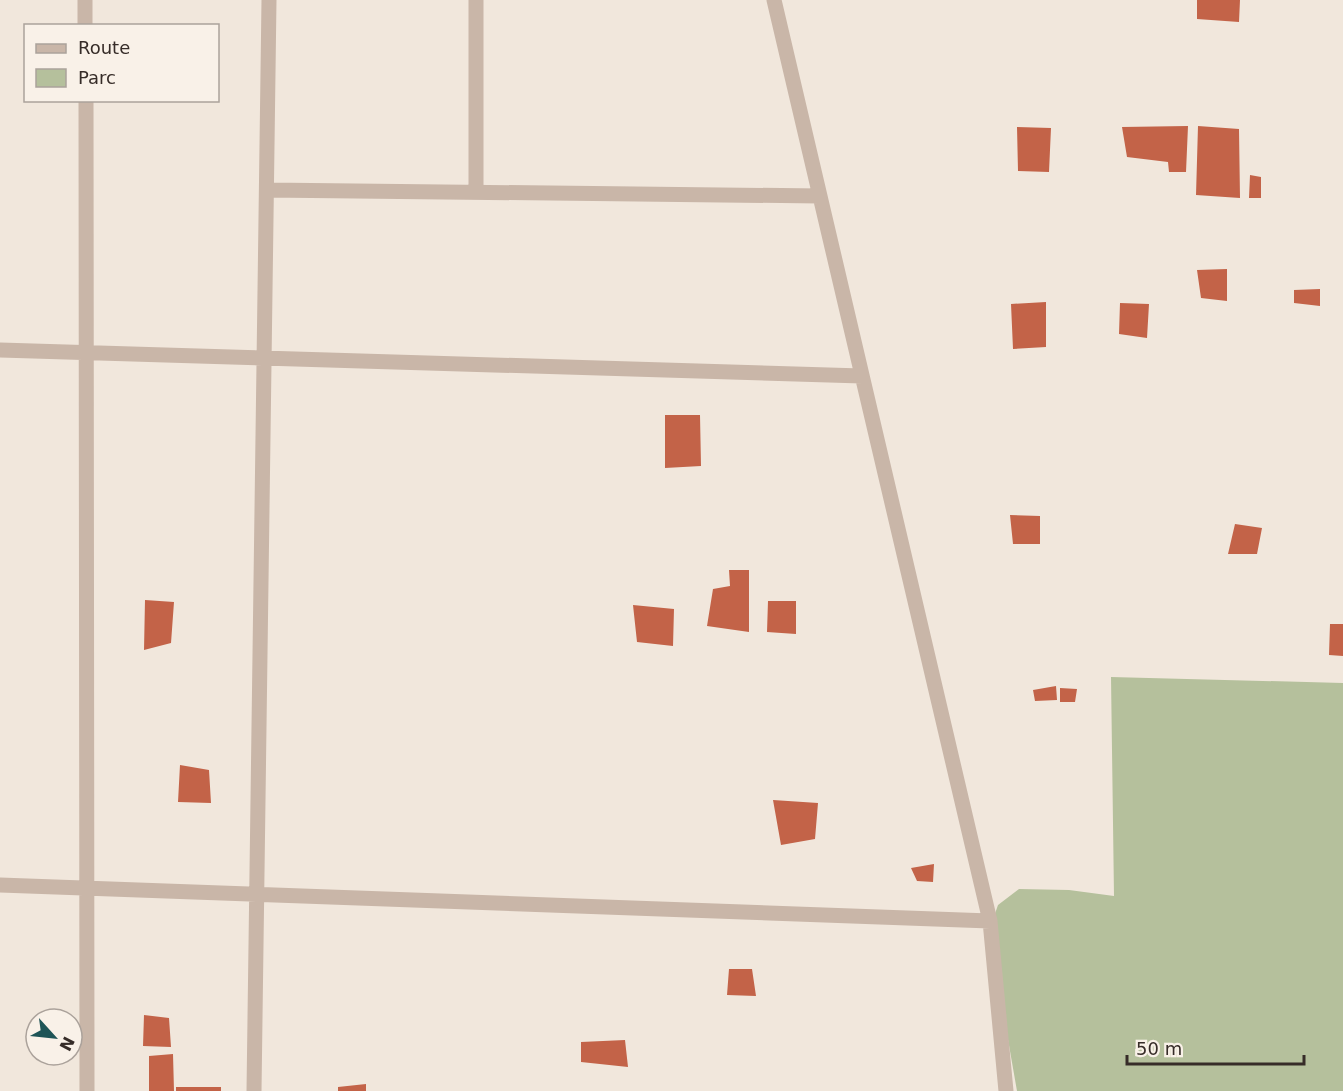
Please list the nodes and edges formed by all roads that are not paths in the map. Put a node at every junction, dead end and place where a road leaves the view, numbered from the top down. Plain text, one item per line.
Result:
1 (85, 0) edge
2 (269, 0) edge
3 (476, 0) edge
4 (774, 0) edge
5 (86, 24) edge
6 (86, 102) edge
7 (267, 190) junction
8 (476, 190) junction
9 (820, 196) junction
10 (0, 350) edge
11 (86, 353) junction
12 (264, 358) junction
13 (862, 376) junction
14 (0, 885) edge
15 (87, 888) junction
16 (257, 894) junction
17 (990, 921) junction
18 (87, 1091) edge
19 (254, 1091) edge
20 (1006, 1091) edge

1 - 5 street
2 - 7 street
3 - 8 street
4 - 9 street
6 - 11 street
7 - 8 street
7 - 12 street
8 - 9 street
9 - 13 street
10 - 11 street
11 - 12 street
11 - 15 street
12 - 13 street
12 - 16 street
13 - 17 street
14 - 15 street
15 - 16 street
15 - 18 street
16 - 17 street
16 - 19 street
17 - 20 street

